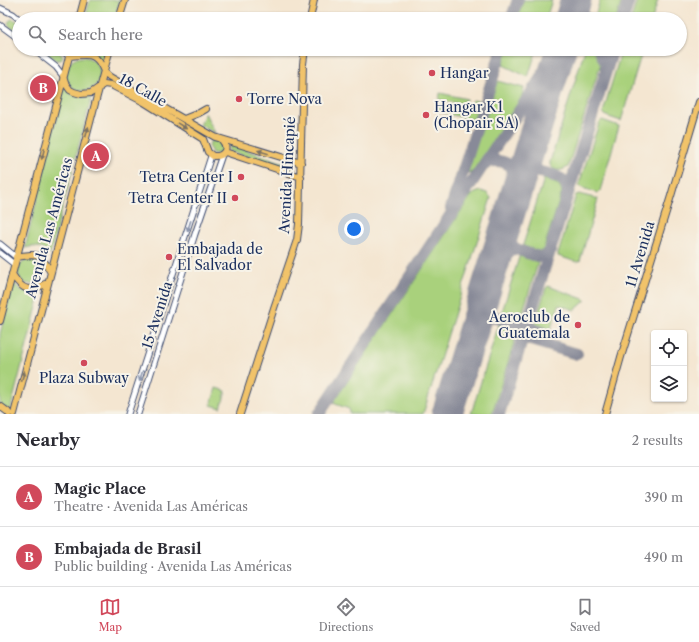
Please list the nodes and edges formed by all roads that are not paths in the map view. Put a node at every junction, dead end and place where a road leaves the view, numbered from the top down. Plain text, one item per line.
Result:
1 (84, 0) edge
2 (125, 0) edge
3 (314, 0) edge
4 (0, 8) edge
5 (81, 12) edge
6 (121, 12) edge
7 (311, 12) edge
8 (12, 14) edge
9 (0, 25) edge
10 (12, 34) edge
11 (42, 56) edge
12 (69, 56) joint
13 (75, 56) edge
14 (92, 56) edge
15 (108, 56) edge
16 (304, 56) edge
17 (103, 72) junction
18 (63, 76) junction
19 (99, 87) junction
20 (699, 102) edge
21 (206, 109) dead end
22 (184, 119) junction
23 (215, 137) junction
24 (222, 140) junction
25 (206, 147) junction
26 (223, 153) junction
27 (211, 156) junction
28 (301, 163) junction
29 (301, 177) junction
30 (0, 244) edge
31 (0, 253) edge
32 (16, 257) junction
33 (14, 264) junction
34 (50, 271) junction
35 (12, 274) junction
36 (47, 283) junction
37 (0, 321) edge
38 (0, 406) edge
39 (9, 414) edge
40 (14, 414) edge
41 (128, 414) edge
42 (138, 414) edge
43 (240, 414) edge
44 (605, 414) edge

1 - 5 main road
2 - 6 main road
3 - 7 main road
4 - 8 street
9 - 10 street
11 - 18 street, 18 Calle
12 - 13 main road, 18 Calle
12 - 18 main road, Avenida Las Américas
14 - 17 main road, 18 Calle
15 - 17 main road, Avenida Las Américas
16 - 28 main road, Avenida Hincapié
17 - 19 main road, Avenida Las Américas
17 - 22 main road, 18 Calle
18 - 19 main road, 18 Calle
18 -> 32 main road, Avenida Las Américas
19 -> 25 main road, 18 Calle
34 -> 19 main road, Avenida Las Américas
20 - 44 main road, 11 Avenida
21 - 22 main road
22 - 23 main road, 18 Calle
23 - 24 main road
23 - 25 main road
24 - 26 main road
28 -> 24 main road
25 - 27 main road
26 - 27 main road
26 - 29 main road
26 - 42 street, 15 Avenida
27 -> 41 street, 15 Avenida
28 - 29 main road, Avenida Hincapié
29 - 43 main road, Avenida Hincapié
30 - 32 street
31 - 33 street
32 - 33 main road, Avenida Las Américas
32 - 34 main road
33 - 35 main road, Avenida Las Américas
34 - 36 main road, Avenida Las Américas
35 - 36 main road
35 - 37 main road, Avenida Las Américas
40 -> 36 main road, Avenida Las Américas
38 - 39 main road

